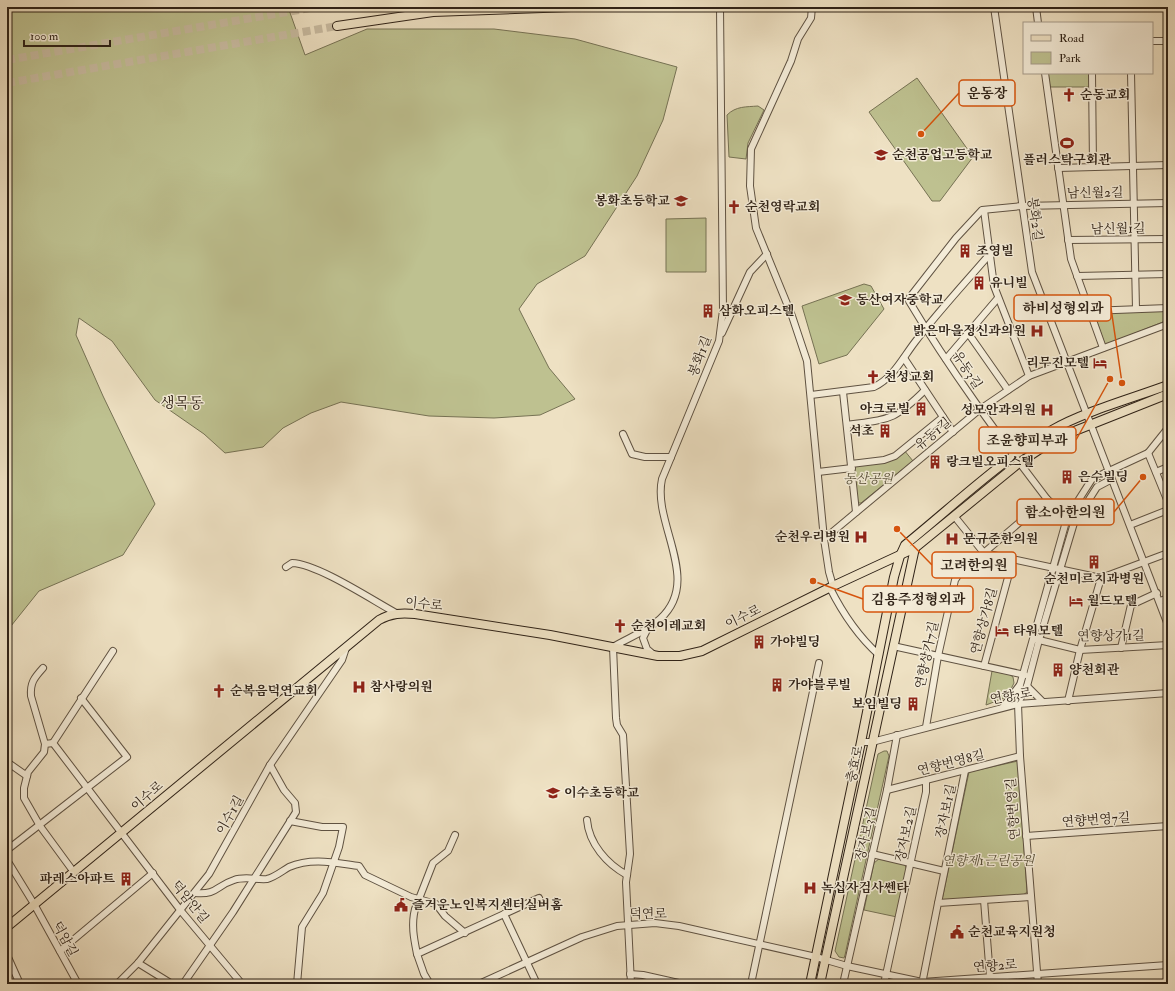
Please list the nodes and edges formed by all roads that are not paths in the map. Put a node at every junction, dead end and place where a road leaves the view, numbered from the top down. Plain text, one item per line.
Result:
1 (518, 7) edge
2 (541, 7) edge
3 (571, 7) edge
4 (720, 7) edge
5 (812, 7) edge
6 (994, 7) edge
7 (1036, 7) edge
8 (531, 8) edge
9 (1038, 22) edge
10 (337, 26) tunnel mouth
11 (1153, 41) edge
12 (1168, 41) edge
13 (1045, 74) edge
14 (1092, 74) edge
15 (1131, 74) edge
16 (1168, 165) edge
17 (1132, 166) junction
18 (1093, 167) junction
19 (1058, 168) junction
20 (1168, 203) edge
21 (1134, 204) junction
22 (1063, 205) junction
23 (1022, 206) junction
24 (984, 210) junction
25 (1135, 239) junction
26 (1168, 239) edge
27 (1068, 240) junction
28 (767, 254) junction
29 (989, 255) junction
30 (1135, 274) junction
31 (1168, 274) edge
32 (1077, 276) junction
33 (998, 298) junction
34 (1168, 308) edge
35 (1136, 309) junction
36 (1089, 310) junction
37 (1168, 324) edge
38 (926, 330) junction
39 (968, 333) junction
40 (719, 341) junction
41 (1104, 348) junction
42 (904, 358) junction
43 (946, 359) junction
44 (1067, 362) junction
45 (1029, 376) junction
46 (1168, 385) edge
47 (925, 390) junction
48 (1008, 390) junction
49 (843, 392) junction
50 (1168, 394) edge
51 (811, 395) junction
52 (979, 410) junction
53 (1087, 415) junction
54 (942, 416) junction
55 (847, 425) junction
56 (1091, 425) junction
57 (1168, 428) edge
58 (953, 432) junction
59 (623, 434) dead end
60 (1148, 453) junction
61 (1014, 456) junction
62 (671, 457) junction
63 (1020, 463) junction
64 (851, 466) junction
65 (1168, 467) edge
66 (1109, 471) junction
67 (818, 472) junction
68 (1156, 472) junction
69 (1112, 479) junction
70 (1047, 499) junction
71 (1168, 502) edge
72 (1168, 510) edge
73 (856, 512) junction
74 (955, 517) junction
75 (1068, 518) junction
76 (1074, 523) junction
77 (1130, 525) junction
78 (824, 539) junction
79 (915, 548) junction
80 (984, 553) junction
81 (1168, 553) edge
82 (900, 556) junction
83 (1013, 559) junction
84 (1144, 562) junction
85 (882, 564) junction
86 (286, 567) dead end
87 (1053, 567) junction
88 (1060, 569) junction
89 (894, 577) junction
90 (1101, 578) junction
91 (831, 587) junction
92 (1157, 593) junction
93 (1168, 598) edge
94 (1160, 601) junction
95 (396, 613) junction
96 (1168, 625) edge
97 (648, 628) junction
98 (1036, 639) junction
99 (1168, 645) edge
100 (346, 646) junction
101 (893, 646) junction
102 (613, 647) junction
103 (1121, 648) junction
104 (1080, 650) junction
105 (113, 651) dead end
106 (655, 655) junction
107 (879, 655) junction
108 (938, 656) junction
109 (819, 663) dead end
110 (984, 666) junction
111 (43, 668) dead end
112 (1025, 675) junction
113 (1020, 685) junction
114 (1027, 686) junction
115 (1168, 693) edge
116 (81, 698) junction
117 (1068, 701) junction
118 (1043, 702) junction
119 (1018, 704) junction
120 (1003, 707) junction
121 (926, 727) junction
122 (897, 735) junction
123 (861, 742) junction
124 (872, 742) junction
125 (53, 743) junction
126 (45, 744) junction
127 (1020, 756) junction
128 (7, 762) edge
129 (270, 765) junction
130 (965, 771) junction
131 (27, 776) junction
132 (926, 781) junction
133 (88, 789) junction
134 (888, 790) junction
135 (587, 820) dead end
136 (290, 822) junction
137 (40, 826) junction
138 (1168, 826) edge
139 (122, 833) junction
140 (455, 835) dead end
141 (1026, 836) junction
142 (7, 850) edge
143 (872, 854) junction
144 (7, 860) edge
145 (333, 863) junction
146 (911, 864) junction
147 (73, 871) junction
148 (944, 871) junction
149 (152, 873) junction
150 (627, 875) junction
151 (253, 878) junction
152 (195, 893) junction
153 (1030, 897) junction
154 (539, 898) dead end
155 (419, 900) junction
156 (984, 900) junction
157 (938, 903) junction
158 (34, 904) junction
159 (182, 911) junction
160 (504, 914) junction
161 (628, 924) junction
162 (7, 927) edge
163 (465, 933) junction
164 (759, 944) junction
165 (210, 945) junction
166 (60, 951) junction
167 (417, 954) junction
168 (7, 955) edge
169 (816, 957) junction
170 (825, 960) junction
171 (527, 962) junction
172 (138, 963) junction
173 (1168, 965) edge
174 (847, 966) junction
175 (630, 974) junction
176 (887, 974) junction
177 (1037, 974) junction
178 (990, 977) junction
179 (922, 983) edge
180 (20, 984) edge
181 (78, 984) edge
182 (117, 984) edge
183 (172, 984) edge
184 (183, 984) edge
185 (242, 984) edge
186 (298, 984) edge
187 (430, 984) edge
188 (479, 984) edge
189 (536, 984) edge
190 (631, 984) edge
191 (683, 984) edge
192 (751, 984) edge
193 (810, 984) edge
194 (820, 984) edge
195 (843, 984) edge
196 (884, 984) edge
197 (1038, 984) edge

1 - 8 main road
2 - 3 main road
2 - 8 main road
4 - 40 street, 봉화1길
5 - 28 street
6 - 23 street, 봉화2길
7 - 9 street
8 - 10 main road
11 - 12 street
13 - 19 street
14 - 18 street
15 - 17 street
16 - 17 street
17 - 18 street
17 - 21 street
18 - 19 street
19 - 22 street
20 - 21 street, 남신월2길
21 - 22 street, 남신월2길
21 - 25 street
22 - 23 street, 남신월2길
22 - 27 street
23 - 24 street
23 - 44 street, 봉화2길
24 - 29 street
24 - 38 street, 유동3길
25 - 26 street, 남신월1길
25 - 27 street, 남신월1길
25 - 30 street
27 - 32 street
28 - 40 street
28 - 51 street
29 - 33 street
29 - 38 street
30 - 31 street
30 - 32 street
30 - 35 street
32 - 36 street
33 - 39 street
33 - 45 street
34 - 35 street
35 - 36 street
36 - 41 street
37 - 41 street, 유동1길
38 - 42 street
38 - 43 street, 유동3길
39 - 43 street
39 - 48 street
40 - 62 street, 봉화1길
41 - 44 street, 유동1길
42 - 47 street
42 - 49 street
43 - 52 street, 유동3길
44 - 45 street, 유동1길
44 - 53 street, 봉화2길
45 - 48 street, 유동1길
46 - 53 main road
47 - 54 street
47 - 55 street
48 - 52 street, 유동1길
49 - 51 street
49 - 55 street
50 - 56 main road, 이수로
51 - 67 street
52 - 58 street, 유동1길
52 - 61 street, 유동3길
53 - 56 street, 봉화2길
53 - 61 main road
54 - 58 street
54 - 64 street
55 - 64 street
56 - 63 main road, 이수로
56 - 66 street, 봉화2길
57 - 60 street
58 - 73 street, 유동1길
59 - 62 street
60 - 66 street, 연향번영길
60 - 68 street
61 - 63 street, 유동3길
61 - 82 main road
62 - 97 street, 봉화1길
63 - 70 street, 유동3길
63 - 74 main road, 이수로
64 - 67 street
64 - 73 street
65 - 68 street
66 - 69 street, 봉화2길
66 - 75 street, 연향번영길
67 - 78 street
68 - 71 street
69 - 76 street, 연향번영길
69 - 77 street, 봉화2길
70 - 75 street
70 - 80 street, 연향상가7길
72 - 77 street
73 - 78 street, 유동1길
74 - 79 main road, 이수로
74 - 80 street
75 - 76 street
75 - 87 street, 연향번영길
76 - 88 street, 연향번영길
77 - 84 street, 봉화2길
78 - 91 street
79 - 82 main road, 이수로
79 - 101 main road, 충효로
80 - 83 street
80 - 108 street, 연향상가7길
81 - 84 street
82 - 85 main road, 이수로
82 - 89 main road, 충효로
83 - 87 street
83 - 110 street, 연향상가8길
84 - 90 street
84 - 92 street, 봉화2길
85 - 89 main road
85 - 91 main road, 이수로
86 - 95 street
87 - 88 street
87 - 98 street, 연향번영길
88 - 90 street
88 - 98 street, 연향번영길
89 - 107 main road, 충효로
90 - 104 street
91 - 106 main road, 이수로
91 - 107 street
92 - 94 street, 봉화2길
92 - 103 street
93 - 94 street
94 - 96 street, 봉화2길
95 - 100 main road, 이수로
95 - 102 main road, 이수로
97 - 102 street, 봉화1길
97 - 106 street
98 - 104 street, 연향상가1길
98 - 112 street, 연향번영길
99 - 103 street, 연향상가1길
100 - 129 street, 이수1길
100 - 139 main road, 이수로
101 - 108 street, 연향상가8길
101 - 124 main road, 충효로
102 - 106 main road, 이수로
102 - 150 street
103 - 104 street, 연향상가1길
104 - 117 street
105 - 116 street
107 - 123 main road, 충효로
108 - 110 street, 연향상가8길
108 - 121 street, 연향상가7길
109 - 164 street
110 - 112 street, 연향상가8길
111 - 126 street
112 - 113 street, 연향번영길
112 - 114 street, 연향번영길
113 - 119 street, 연향번영길
113 - 120 street
114 - 118 street
114 - 119 street, 연향번영길
115 - 117 street, 연향3로
116 - 125 street
116 - 133 street
117 - 118 street, 연향3로
118 - 119 street, 연향3로
119 - 120 street, 연향3로
119 - 127 street, 연향번영길
120 - 121 street, 연향3로
121 - 122 street, 연향3로
122 - 124 street, 연향3로
122 - 134 street, 장자보3길
123 - 124 street, 연향3로
123 - 169 main road, 충효로
124 - 170 main road, 충효로
125 - 126 street
125 - 133 street, 덕암안길
126 - 131 street
127 - 130 street, 연향번영8길
127 - 141 street, 연향번영길
128 - 131 street
129 - 136 street
129 - 152 street, 이수1길
130 - 132 street, 연향번영8길
130 - 148 street, 장자보1길
131 - 137 street
132 - 134 street, 연향번영8길
132 - 146 street, 장자보2길
133 - 137 street
133 - 139 street, 덕암안길
134 - 143 street, 장자보3길
135 - 150 street
136 - 145 street
136 - 151 street
137 - 142 street
137 - 147 street
138 - 141 street, 연향번영7길
139 - 147 main road, 이수로
139 - 149 street, 덕암안길
140 - 155 street
141 - 153 street, 연향번영길
143 - 146 street
143 - 174 street, 장자보3길
144 - 158 street, 덕암길
145 - 151 street
145 - 155 street
145 - 186 street
146 - 148 street
146 - 176 street, 장자보2길
147 - 158 main road, 이수로
148 - 157 street, 장자보1길
149 - 159 street, 덕암안길
149 - 166 street
150 - 161 street
151 - 152 street
151 - 165 street
152 - 159 street, 이수1길
153 - 156 street
153 - 177 street, 연향번영길
154 - 160 street
155 - 163 street
155 - 167 street
156 - 157 street
156 - 178 street
157 - 179 street, 장자보1길
158 - 162 main road, 이수로
158 - 166 street, 덕암길
159 - 165 street, 덕암안길
159 - 172 street, 이수1길
160 - 163 street
160 - 171 street
161 - 164 street, 덕연로
161 - 171 street, 덕연로
161 - 175 street
163 - 167 street
164 - 169 street, 덕연로
164 - 192 street
165 - 184 street
165 - 185 street, 덕암안길
166 - 181 street, 덕암길
167 - 187 street
168 - 180 street
169 - 170 street, 덕연로
169 - 193 main road, 충효로
170 - 174 street, 연향2로
170 - 194 main road, 충효로
171 - 188 street, 덕연로
171 - 189 street
172 - 182 street, 이수1길
172 - 183 street
173 - 177 street, 연향2로
174 - 176 street, 연향2로
174 - 195 street, 장자보3길
175 - 190 street
175 - 191 street
176 - 179 street, 연향2로
176 - 196 street, 장자보2길
177 - 178 street, 연향2로
177 - 197 street, 연향번영길
178 - 179 street, 연향2로

